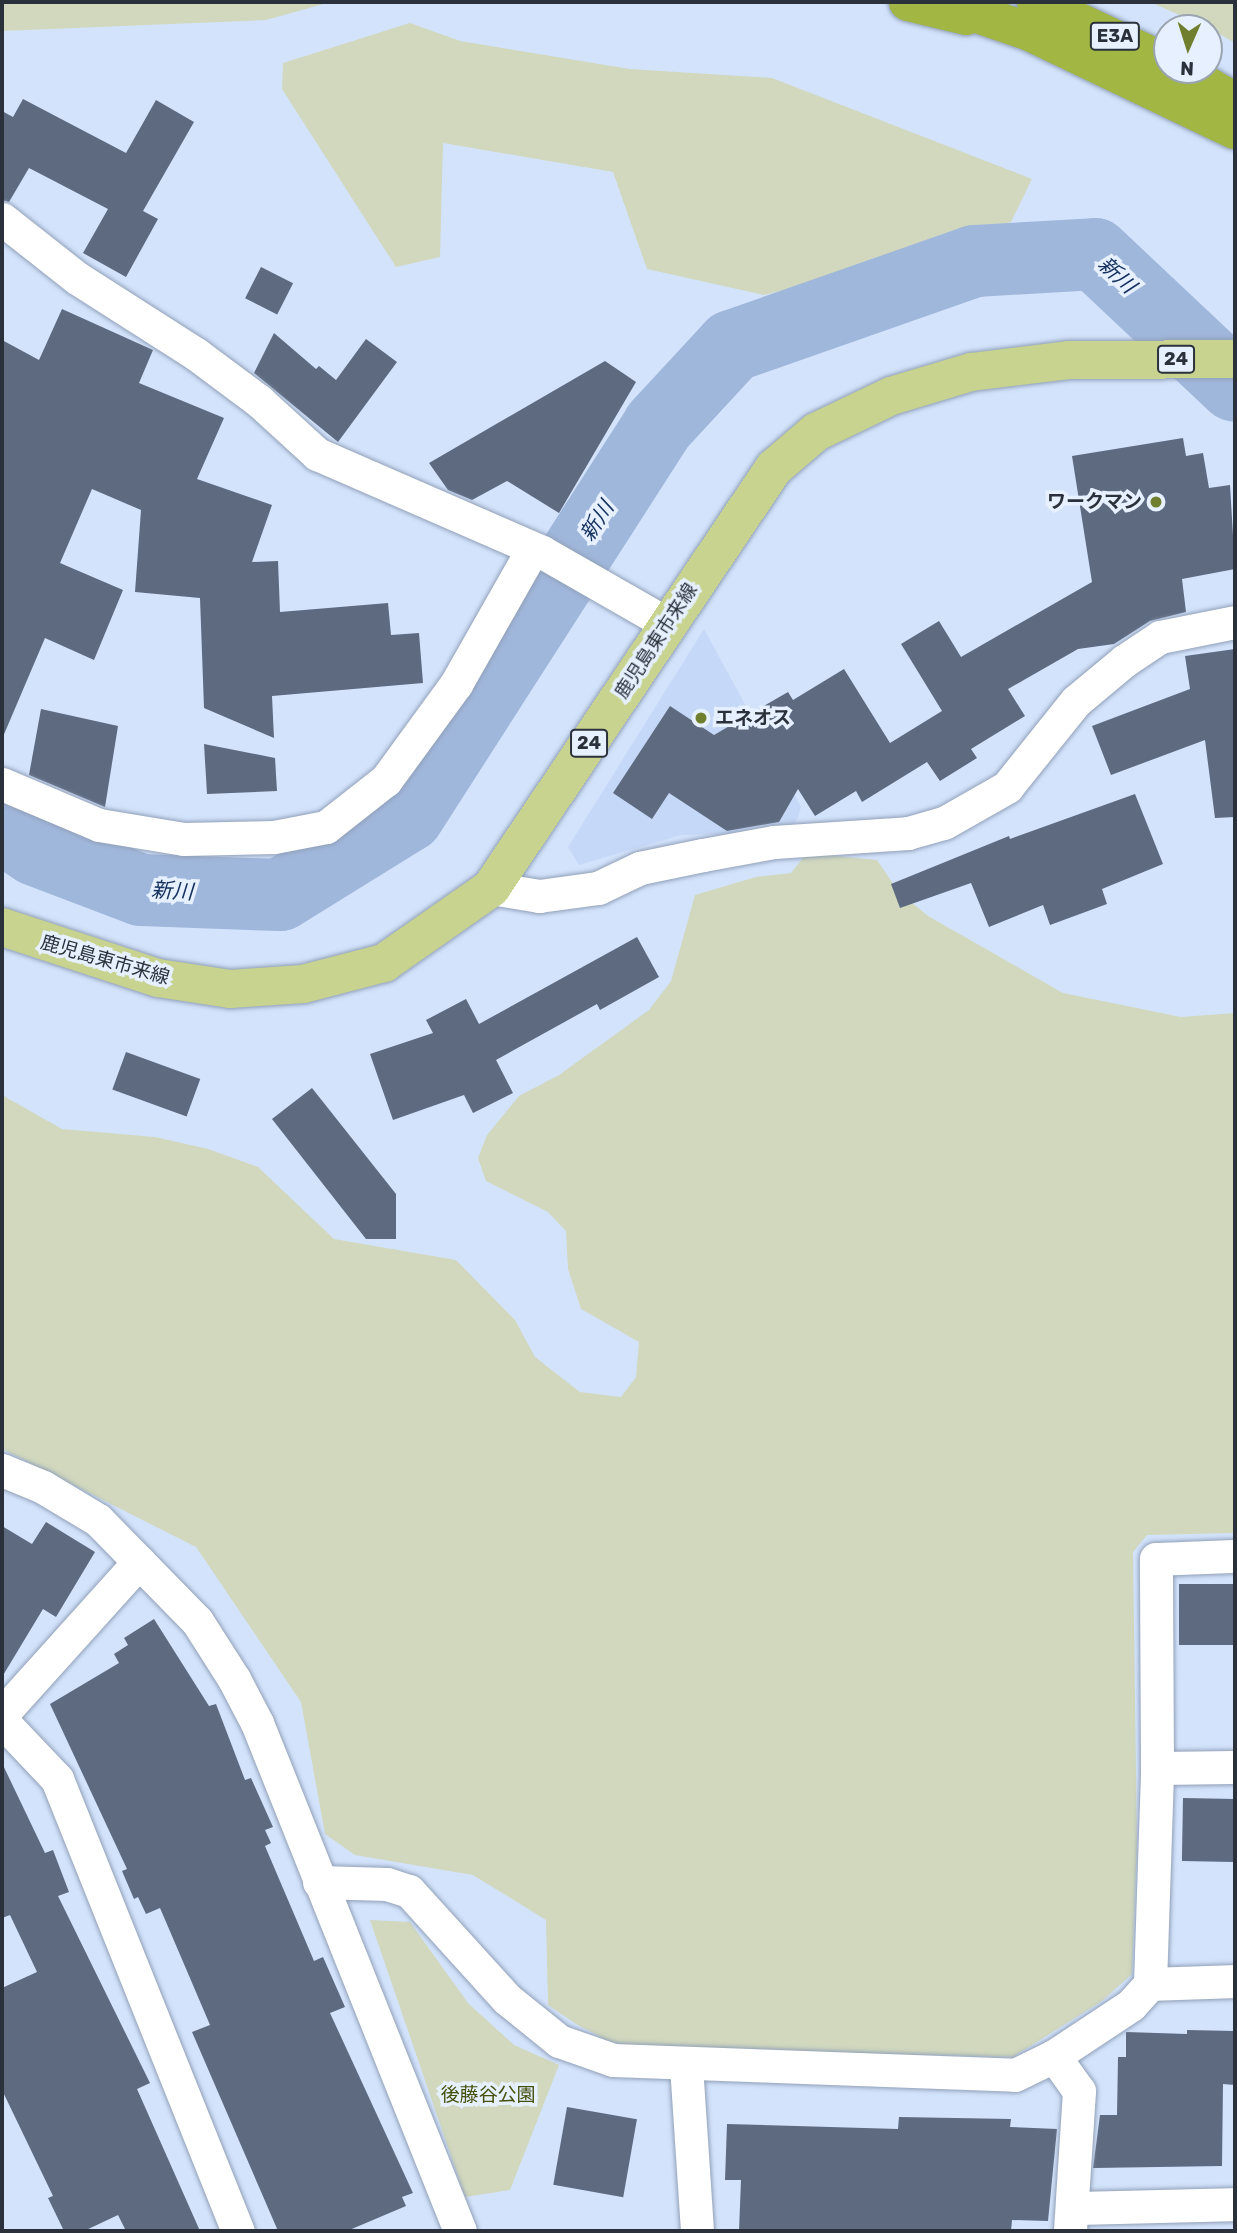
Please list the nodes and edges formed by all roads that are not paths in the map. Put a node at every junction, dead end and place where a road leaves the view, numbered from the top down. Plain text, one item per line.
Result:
1 (908, 2) edge
2 (942, 2) edge
3 (1044, 12) edge
4 (1153, 56) edge
5 (1205, 84) edge
6 (1235, 102) edge
7 (1235, 130) edge
8 (2, 219) edge
9 (1235, 359) edge
10 (537, 551) junction
11 (1235, 622) edge
12 (666, 624) junction
13 (2, 783) edge
14 (491, 888) junction
15 (2, 927) edge
16 (2, 1469) edge
17 (1235, 1556) edge
18 (139, 1562) junction
19 (2, 1714) edge
20 (2, 1721) edge
21 (1235, 1767) edge
22 (1157, 1768) junction
23 (319, 1882) junction
24 (1235, 1981) edge
25 (1150, 1984) junction
26 (1054, 2056) junction
27 (686, 2065) junction
28 (1235, 2204) edge
29 (1072, 2220) edge
30 (238, 2231) edge
31 (460, 2231) edge
32 (697, 2231) edge

1 - 3 highway
2 - 3 highway, E3A
3 - 4 highway, E3A
3 - 7 highway, E3A
5 - 6 highway
8 - 10 street
9 - 12 main road, 鹿児島東市来線 / 24
10 - 12 street
10 - 13 street
11 - 14 street
12 - 14 main road, 鹿児島東市来線 / 24
14 - 15 main road, 鹿児島東市来線 / 24
16 - 18 street
17 - 22 street
18 - 19 street
18 - 23 street
20 - 30 street
21 - 22 street
22 - 25 street
23 - 27 street
23 - 31 street
24 - 25 street
25 - 26 street
26 - 27 street
26 - 29 street
27 - 32 street
28 - 29 street

